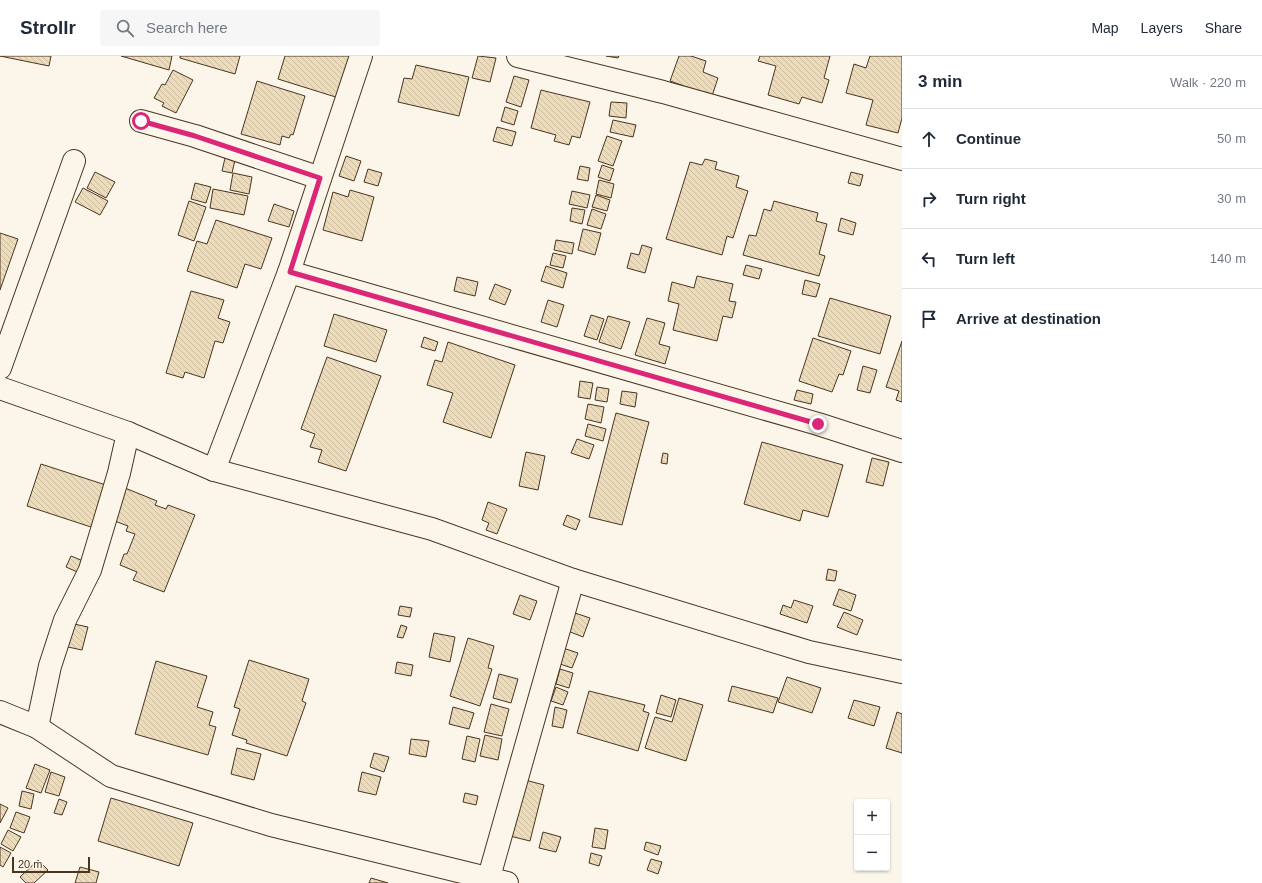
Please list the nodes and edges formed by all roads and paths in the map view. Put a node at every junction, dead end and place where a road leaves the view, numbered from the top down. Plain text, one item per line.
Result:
1 (361, 56) edge
2 (518, 56) edge
3 (141, 121) dead end
4 (902, 159) edge
5 (74, 161) dead end
6 (320, 178) junction
7 (290, 272) junction
8 (0, 368) edge
9 (0, 388) edge
10 (128, 433) junction
11 (902, 451) edge
12 (214, 470) junction
13 (573, 580) junction
14 (902, 672) edge
15 (0, 712) edge
16 (37, 727) junction
17 (498, 880) edge

1 - 6 street
2 - 4 street
3 - 6 street
5 - 8 street
6 - 7 street
7 - 11 street
7 - 12 street
9 - 10 street
10 - 12 street
10 - 16 street
12 - 13 street
13 - 14 street
13 - 17 street
15 - 16 street
16 - 17 street

